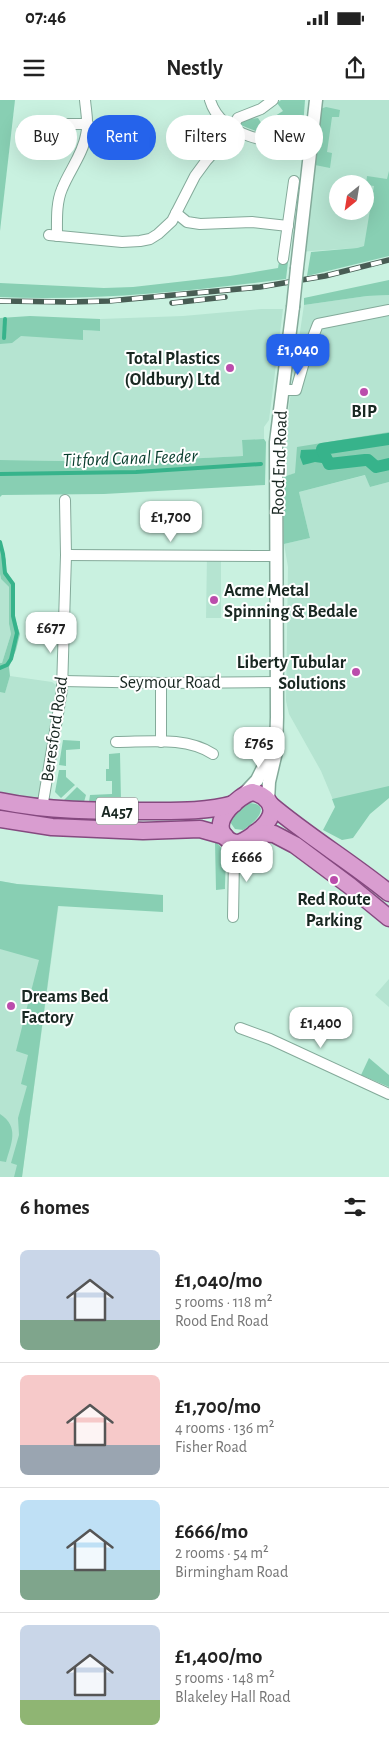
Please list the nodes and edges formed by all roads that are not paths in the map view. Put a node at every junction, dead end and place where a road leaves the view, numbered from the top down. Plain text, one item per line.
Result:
1 (85, 100) edge
2 (210, 100) edge
3 (273, 100) edge
4 (316, 100) edge
5 (218, 115) edge
6 (314, 115) edge
7 (87, 116) edge
8 (245, 116) edge
9 (87, 130) edge
10 (207, 160) edge
11 (309, 160) edge
12 (294, 181) dead end
13 (176, 213) junction
14 (288, 226) junction
15 (284, 259) dead end
16 (389, 310) edge
17 (283, 390) junction
18 (65, 500) dead end
19 (66, 555) junction
20 (277, 556) junction
21 (63, 681) junction
22 (277, 682) junction
23 (162, 683) junction
24 (276, 738) junction
25 (116, 742) dead end
26 (160, 742) junction
27 (213, 754) dead end
28 (0, 801) edge
29 (236, 801) junction
30 (269, 803) junction
31 (42, 808) junction
32 (0, 818) edge
33 (250, 837) junction
34 (226, 838) junction
35 (234, 858) junction
36 (389, 893) edge
37 (233, 917) dead end
38 (389, 918) edge
39 (240, 1028) dead end
40 (389, 1094) edge

1 - 7 street
2 - 5 street
3 - 8 street
4 - 6 street, Rood End Road
9 - 13 street
10 - 13 street
11 - 17 street, Rood End Road, bridge
12 - 14 street
13 - 14 street
14 - 15 street
16 - 17 street
17 - 20 street, Rood End Road
18 - 19 street, Beresford Road
19 - 20 street
19 - 21 street, Beresford Road
20 - 22 street, Rood End Road
21 - 23 street, Seymour Road
21 - 31 street, Beresford Road
22 - 23 street, Seymour Road
22 - 24 street, Rood End Road
23 - 26 street
24 - 29 street, Rood End Road
24 - 30 street, Rood End Road
25 - 26 street
26 - 27 street
28 - 31 main road, A457
29 - 30 main road, A457
29 - 31 main road, A457
29 - 34 main road
30 - 33 main road
30 - 36 main road, A457
32 - 34 main road, A457
33 - 34 main road, A457
33 - 35 street
33 - 38 main road, A457
34 - 35 street
35 - 37 street
39 - 40 street

